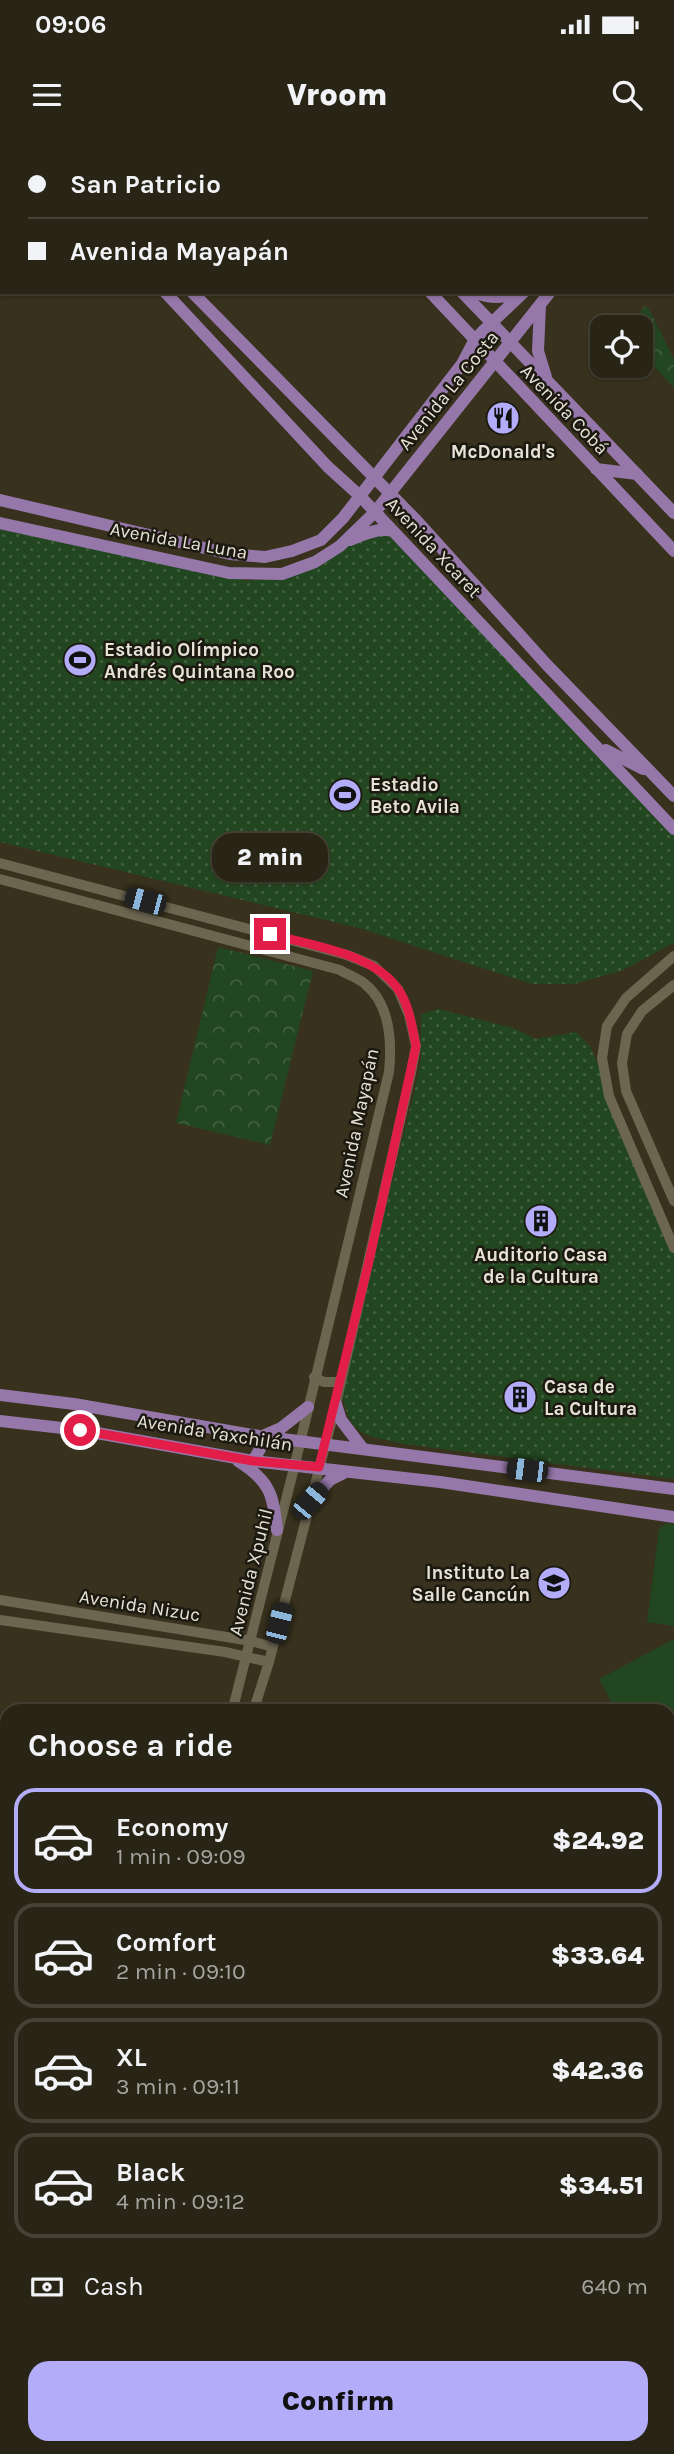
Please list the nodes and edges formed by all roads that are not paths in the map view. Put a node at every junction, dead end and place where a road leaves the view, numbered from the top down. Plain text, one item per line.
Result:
1 (167, 294) edge
2 (194, 294) edge
3 (432, 294) edge
4 (464, 294) edge
5 (479, 294) edge
6 (516, 294) edge
7 (520, 294) edge
8 (548, 294) edge
9 (540, 305) junction
10 (492, 323) junction
11 (474, 341) junction
12 (511, 342) junction
13 (494, 363) junction
14 (548, 381) junction
15 (596, 470) junction
16 (637, 474) junction
17 (375, 478) junction
18 (390, 494) junction
19 (360, 496) junction
20 (0, 500) edge
21 (375, 512) junction
22 (674, 513) edge
23 (0, 523) edge
24 (393, 531) junction
25 (306, 545) junction
26 (340, 546) junction
27 (674, 551) edge
28 (315, 562) junction
29 (596, 745) junction
30 (653, 774) junction
31 (674, 796) edge
32 (674, 829) edge
33 (0, 863) edge
34 (0, 879) edge
35 (100, 889) junction
36 (96, 905) junction
37 (674, 956) edge
38 (674, 985) edge
39 (673, 1199) edge
40 (655, 1204) junction
41 (674, 1248) edge
42 (345, 1256) junction
43 (369, 1261) junction
44 (314, 1377) junction
45 (339, 1382) junction
46 (0, 1395) edge
47 (336, 1404) junction
48 (308, 1407) junction
49 (0, 1421) edge
50 (261, 1436) junction
51 (300, 1440) junction
52 (324, 1444) junction
53 (363, 1449) junction
54 (390, 1453) junction
55 (232, 1457) junction
56 (253, 1461) junction
57 (295, 1464) junction
58 (319, 1467) junction
59 (346, 1472) junction
60 (387, 1477) junction
61 (674, 1489) edge
62 (310, 1501) junction
63 (674, 1517) edge
64 (277, 1530) junction
65 (0, 1600) edge
66 (0, 1620) edge
67 (251, 1641) junction
68 (273, 1647) junction
69 (247, 1657) junction
70 (269, 1662) junction
71 (234, 1704) edge
72 (256, 1704) edge

1 - 19 main road, Avenida Xcaret
2 - 17 main road, Avenida Xcaret
3 - 11 main road, Avenida Cobá
4 - 10 main road, Avenida Cobá
5 - 6 main road
7 - 10 main road, Avenida La Costa
8 - 9 main road, Avenida La Costa
9 - 12 main road, Avenida La Costa
9 - 14 main road
10 - 11 main road, Avenida La Costa
10 - 12 main road, Avenida Cobá
11 - 13 main road, Avenida Cobá
11 - 17 main road, Avenida La Costa
12 - 13 main road, Avenida La Costa
12 - 14 main road, Avenida Cobá
13 - 15 main road, Avenida Cobá
13 - 18 main road, Avenida La Costa
14 - 16 main road, Avenida Cobá
15 - 16 main road
15 - 27 main road, Avenida Cobá
16 - 22 main road, Avenida Cobá
17 - 18 main road, Avenida Xcaret
17 - 19 main road, Avenida La Costa
18 - 21 main road, Avenida La Costa
18 - 30 main road, Avenida Xcaret
19 - 21 main road, Avenida Xcaret
19 - 25 main road, Avenida La Luna
20 - 25 main road, Avenida La Luna
21 - 24 main road, Avenida Xcaret
21 - 26 main road, Avenida La Luna
23 - 28 main road, Avenida La Luna
24 - 26 main road
24 - 29 main road, Avenida Xcaret
25 - 28 main road
26 - 28 main road, Avenida La Luna
29 - 30 main road
29 - 32 main road, Avenida Xcaret
30 - 31 main road, Avenida Xcaret
33 - 35 street
34 - 36 street, Avenida Mayapán
35 - 36 street
35 - 43 street
36 - 42 street, Avenida Mayapán
37 - 40 street
38 - 39 street
39 - 40 street
40 - 41 street
42 - 43 street
42 - 44 street, Avenida Mayapán
43 - 45 street
44 - 45 street
44 - 48 street, Avenida Mayapán
45 - 47 street
46 - 50 main road, Avenida Yaxchilán
47 - 52 street
47 - 53 main road
48 - 50 main road
48 - 51 street, Avenida Mayapán
49 - 55 main road, Avenida Yaxchilán
50 - 51 main road, Avenida Yaxchilán
50 - 56 main road
51 - 52 main road, Avenida Yaxchilán
51 - 57 street, Avenida Xpuhil
52 - 53 main road, Avenida Yaxchilán
52 - 58 street
53 - 54 main road, Avenida Yaxchilán
54 - 60 main road
54 - 61 main road, Avenida Yaxchilán
55 - 56 main road, Avenida Yaxchilán
55 - 64 main road
56 - 57 main road, Avenida Yaxchilán
57 - 58 main road, Avenida Yaxchilán
57 - 64 street, Avenida Xpuhil
58 - 59 main road, Avenida Yaxchilán
58 - 62 street
59 - 60 main road, Avenida Yaxchilán
59 - 62 main road
60 - 63 main road, Avenida Yaxchilán
62 - 68 street
64 - 67 street, Avenida Xpuhil
65 - 67 street, Avenida Nizuc
66 - 69 street, Avenida Nizuc
67 - 68 street, Avenida Nizuc
67 - 69 street, Avenida Xpuhil
68 - 70 street
69 - 70 street, Avenida Nizuc
69 - 71 street, Avenida Xpuhil
70 - 72 street

